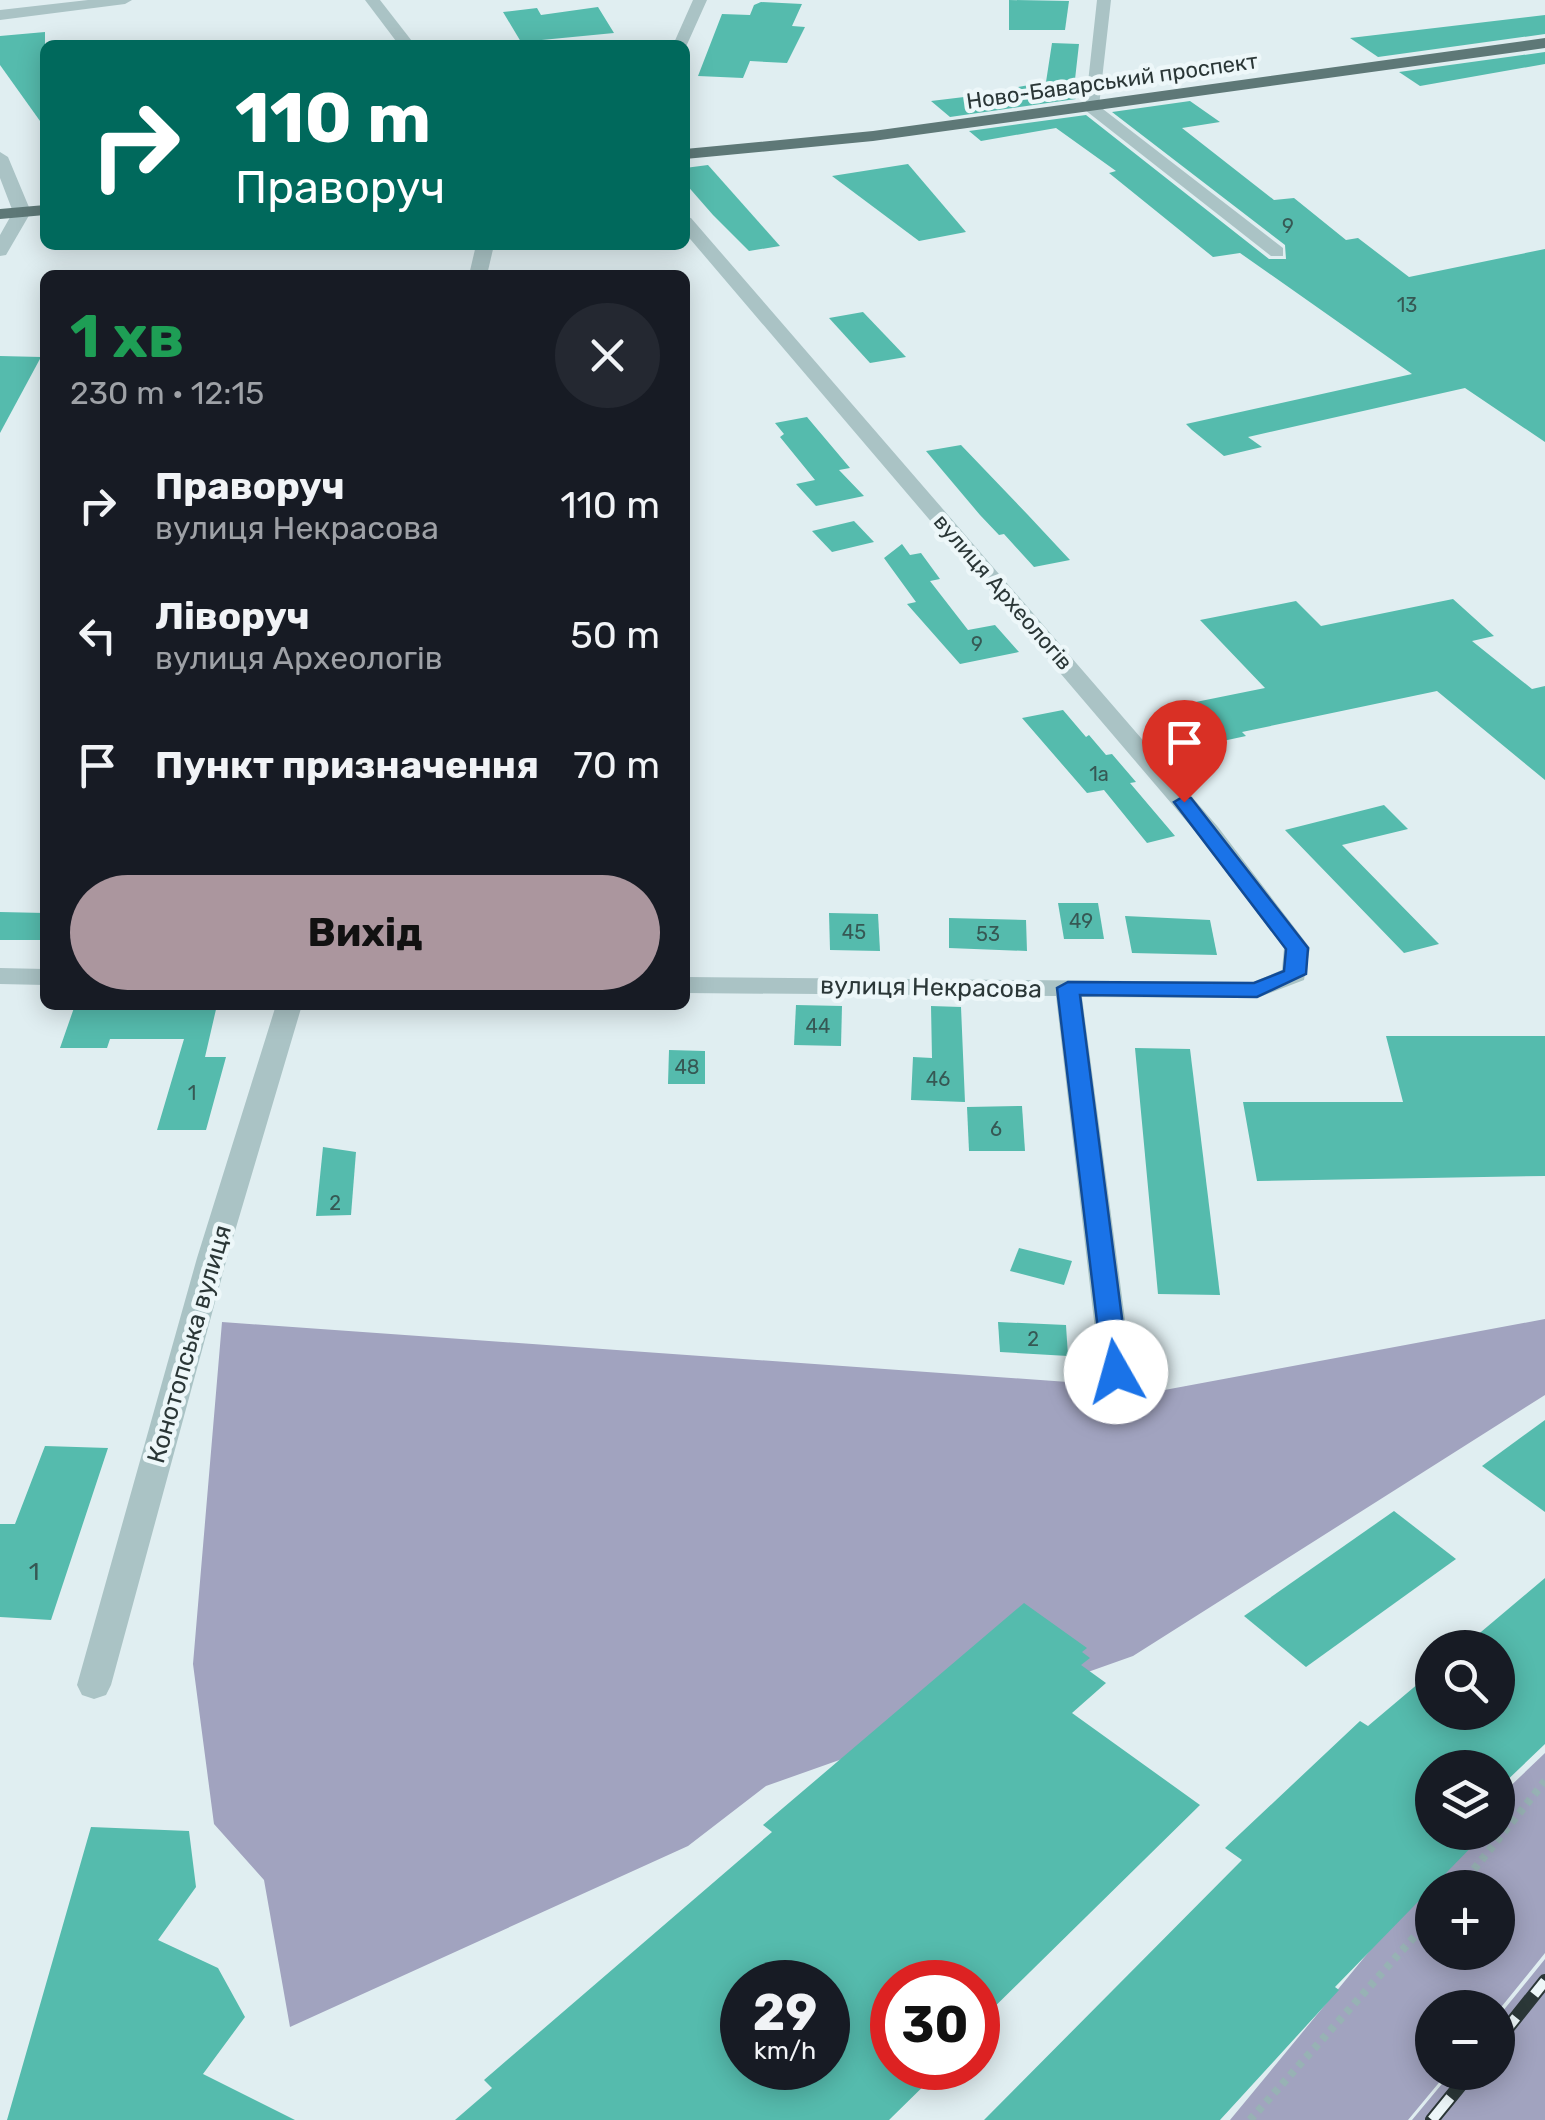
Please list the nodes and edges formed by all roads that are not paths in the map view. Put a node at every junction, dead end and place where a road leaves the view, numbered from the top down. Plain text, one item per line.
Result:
1 (125, 0) edge
2 (372, 0) edge
3 (700, 0) edge
4 (1104, 0) edge
5 (0, 15) edge
6 (403, 40) edge
7 (682, 40) edge
8 (1545, 43) edge
9 (1092, 107) junction
10 (690, 154) edge
11 (0, 158) edge
12 (40, 210) edge
13 (22, 212) junction
14 (0, 214) edge
15 (690, 228) edge
16 (0, 250) edge
17 (1277, 252) dead end
18 (1295, 974) joint
19 (0, 976) edge
20 (40, 977) edge
21 (690, 985) edge
22 (1068, 988) junction
23 (288, 1010) edge
24 (1116, 1372) dead end
25 (94, 1685) dead end

1 - 5 street
2 - 6 street
3 - 7 street
4 - 9 street
8 - 9 main road, Ново-Баварський проспект
9 - 10 main road, Ново-Баварський проспект
9 - 17 street
11 - 13 street
12 - 13 main road
13 - 14 main road
13 - 16 street
15 - 18 street, вулиця Археологів
18 - 22 street, вулиця Некрасова
19 - 20 street
21 - 22 street, вулиця Некрасова
22 - 24 street
23 - 25 street, Конотопська вулиця

